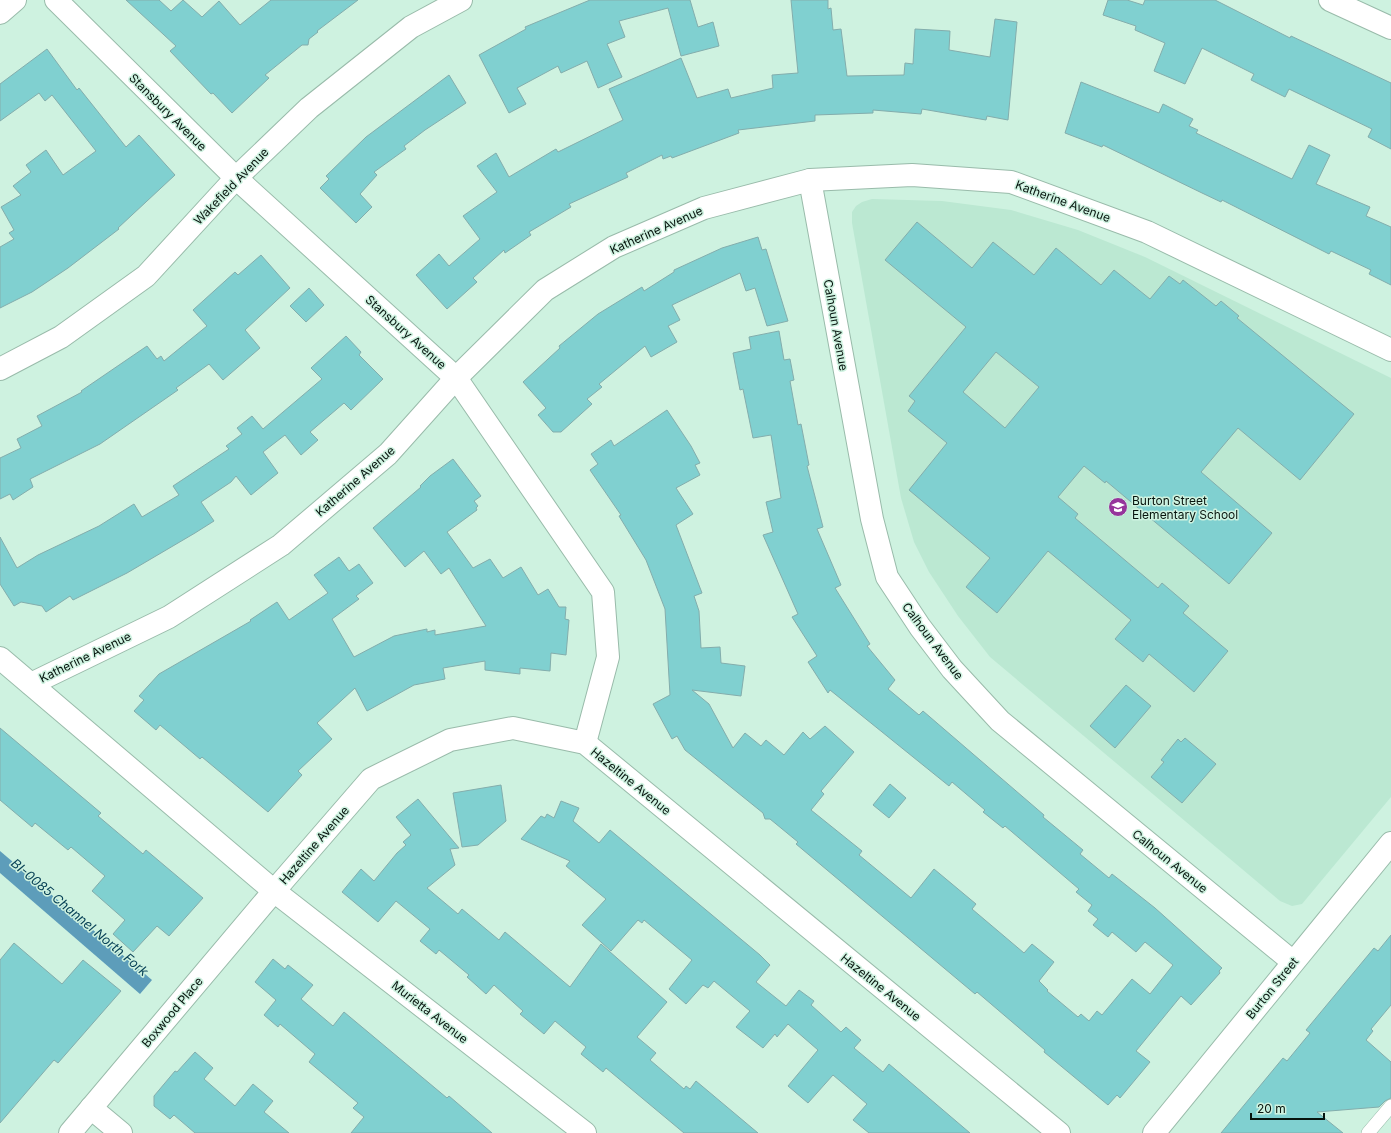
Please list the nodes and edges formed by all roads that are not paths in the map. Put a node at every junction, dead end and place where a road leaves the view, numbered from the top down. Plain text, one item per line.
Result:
1 (15, 0) edge
2 (56, 0) edge
3 (461, 0) edge
4 (1330, 0) edge
5 (0, 13) edge
6 (1391, 28) edge
7 (236, 178) junction
8 (810, 180) junction
9 (1391, 350) edge
10 (0, 368) edge
11 (456, 378) junction
12 (0, 658) edge
13 (31, 684) junction
14 (585, 743) junction
15 (1391, 843) edge
16 (274, 891) junction
17 (1293, 962) junction
18 (1391, 1106) edge
19 (92, 1108) junction
20 (70, 1133) edge
21 (121, 1133) edge
22 (585, 1133) edge
23 (1059, 1133) edge
24 (1154, 1133) edge
25 (1368, 1133) edge

1 - 5 street
2 - 7 street, Stansbury Avenue
3 - 7 street, Wakefield Avenue
4 - 6 street
7 - 10 street, Wakefield Avenue
7 - 11 street, Stansbury Avenue
8 - 9 street, Katherine Avenue
8 - 11 street, Katherine Avenue
8 - 17 street, Calhoun Avenue
11 - 13 street, Katherine Avenue
11 - 14 street, Stansbury Avenue
12 - 13 street, Hazeltine Avenue
13 - 16 street, Hazeltine Avenue
14 - 16 street, Hazeltine Avenue
14 - 23 street, Hazeltine Avenue
15 - 17 street, Burton Street
16 - 19 street, Boxwood Place
16 - 22 street, Murietta Avenue
17 - 24 street, Burton Street
18 - 25 lane
19 - 20 street, Boxwood Place
19 - 21 street

